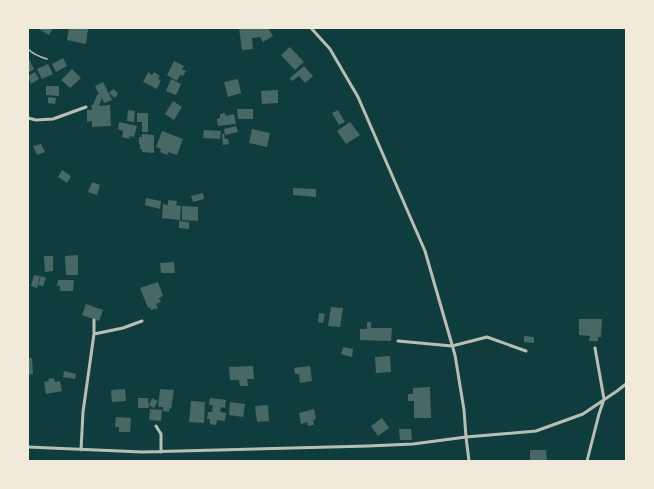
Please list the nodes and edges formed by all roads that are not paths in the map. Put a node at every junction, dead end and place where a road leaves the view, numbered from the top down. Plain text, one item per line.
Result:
1 (311, 28) edge
2 (28, 49) edge
3 (47, 59) dead end
4 (86, 107) dead end
5 (28, 118) edge
6 (94, 320) dead end
7 (142, 321) dead end
8 (94, 334) junction
9 (398, 341) dead end
10 (452, 346) junction
11 (595, 348) dead end
12 (526, 351) dead end
13 (626, 384) edge
14 (604, 399) junction
15 (156, 426) dead end
16 (466, 437) junction
17 (28, 447) edge
18 (81, 450) junction
19 (161, 452) junction
20 (469, 461) edge
21 (587, 461) edge

1 - 10 street
2 - 3 lane
4 - 5 street
6 - 8 street
7 - 8 street
8 - 18 street
9 - 10 street
10 - 12 street
10 - 16 street
11 - 14 street
13 - 14 street
14 - 16 street
14 - 21 street
15 - 19 street
16 - 19 street
16 - 20 street
17 - 18 street
18 - 19 street

